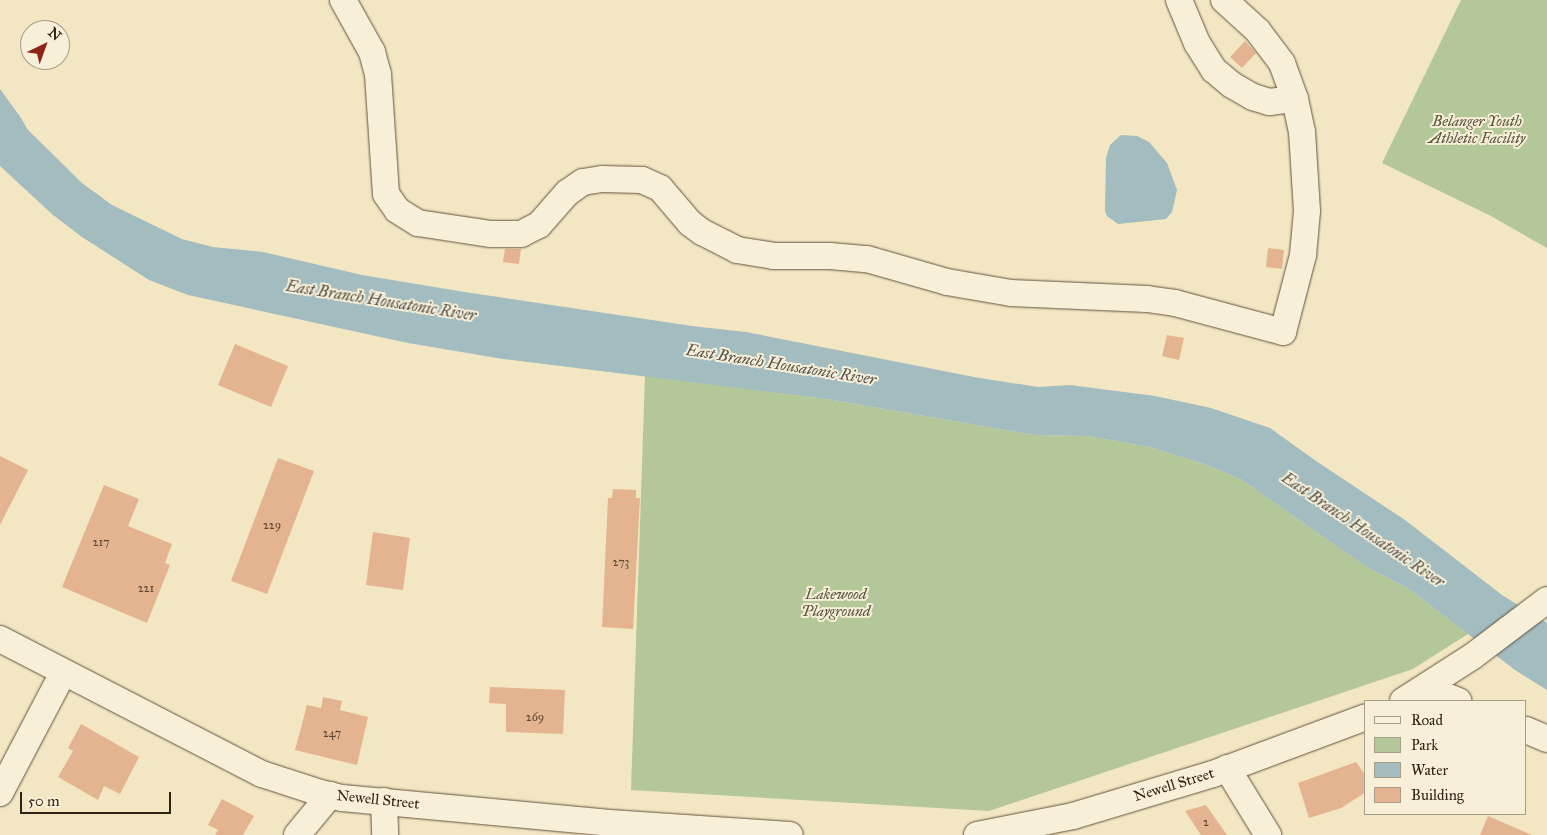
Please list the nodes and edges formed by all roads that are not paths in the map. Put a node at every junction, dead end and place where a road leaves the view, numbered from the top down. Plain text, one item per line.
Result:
1 (343, 0) edge
2 (1179, 0) edge
3 (1224, 0) edge
4 (1295, 99) junction
5 (1547, 600) edge
6 (0, 639) edge
7 (63, 673) junction
8 (1426, 688) junction
9 (1405, 700) edge
10 (1456, 700) edge
11 (1364, 718) edge
12 (1527, 730) edge
13 (1547, 739) edge
14 (1227, 768) junction
15 (0, 793) edge
16 (330, 795) junction
17 (384, 801) junction
18 (1068, 826) edge
19 (611, 829) edge
20 (297, 835) edge
21 (386, 835) edge
22 (790, 835) edge
23 (977, 835) edge
24 (1268, 835) edge

1 - 4 street
2 - 4 street
3 - 4 street
5 - 8 street
6 - 7 street, Newell Street
7 - 15 street
7 - 16 street, Newell Street
8 - 9 street
8 - 10 street
11 - 14 street, Newell Street
12 - 13 street
14 - 18 street, Newell Street
14 - 24 street
16 - 17 street, Newell Street
16 - 20 street
17 - 19 street, Newell Street
17 - 21 street
18 - 23 street, Newell Street
19 - 22 street, Newell Street

